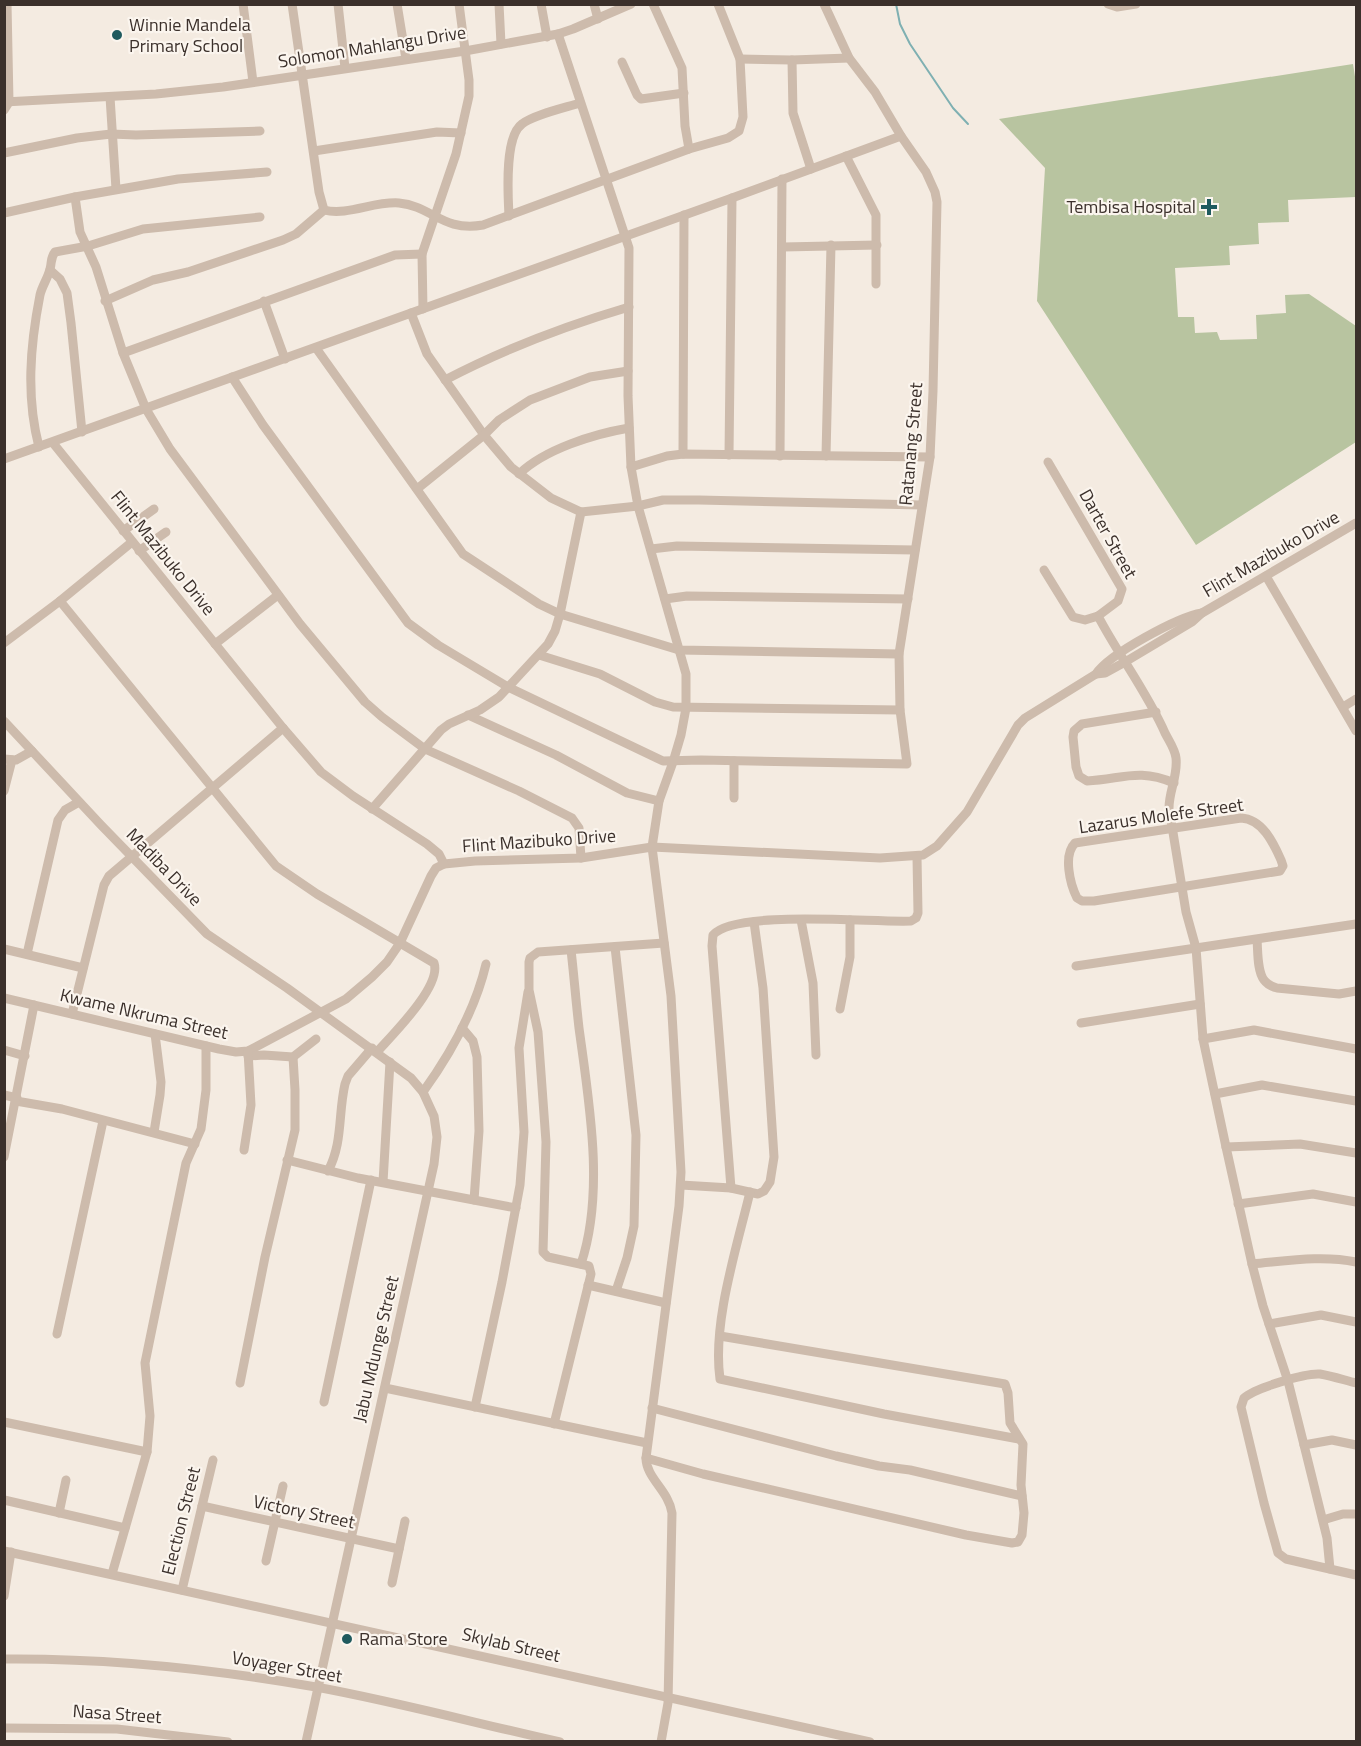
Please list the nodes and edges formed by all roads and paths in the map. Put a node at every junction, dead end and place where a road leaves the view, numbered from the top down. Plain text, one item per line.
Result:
1 (7, 4) edge
2 (243, 4) edge
3 (292, 4) edge
4 (338, 4) edge
5 (397, 4) edge
6 (459, 4) edge
7 (499, 4) edge
8 (541, 4) edge
9 (594, 4) edge
10 (631, 4) edge
11 (653, 4) edge
12 (718, 4) edge
13 (824, 4) edge
14 (1108, 4) edge
15 (1136, 4) edge
16 (598, 19) junction
17 (558, 34) junction
18 (547, 37) junction
19 (501, 44) junction
20 (465, 51) junction
21 (849, 58) junction
22 (406, 59) junction
23 (740, 59) junction
24 (792, 60) junction
25 (622, 62) dead end
26 (345, 69) junction
27 (302, 74) junction
28 (253, 82) junction
29 (684, 93) junction
30 (110, 97) junction
31 (579, 103) junction
32 (6, 104) edge
33 (260, 131) dead end
34 (461, 133) junction
35 (111, 134) junction
36 (901, 136) junction
37 (689, 149) junction
38 (314, 151) junction
39 (4, 153) edge
40 (846, 156) junction
41 (811, 169) junction
42 (267, 172) dead end
43 (782, 179) junction
44 (606, 180) junction
45 (116, 189) junction
46 (75, 197) junction
47 (732, 198) junction
48 (324, 210) junction
49 (4, 213) edge
50 (684, 214) junction
51 (509, 216) junction
52 (260, 217) dead end
53 (435, 217) junction
54 (625, 237) junction
55 (831, 245) junction
56 (877, 245) junction
57 (88, 246) junction
58 (783, 247) junction
59 (422, 254) junction
60 (50, 270) junction
61 (876, 284) dead end
62 (105, 301) junction
63 (264, 301) junction
64 (629, 307) junction
65 (423, 309) junction
66 (411, 313) junction
67 (316, 348) junction
68 (123, 353) junction
69 (285, 359) junction
70 (628, 371) junction
71 (232, 377) junction
72 (445, 380) junction
73 (146, 409) junction
74 (629, 428) junction
75 (82, 432) junction
76 (484, 435) junction
77 (52, 443) junction
78 (39, 447) junction
79 (683, 454) junction
80 (729, 455) junction
81 (780, 456) junction
82 (826, 456) junction
83 (930, 457) junction
84 (4, 459) edge
85 (1048, 462) dead end
86 (631, 467) junction
87 (519, 474) junction
88 (417, 489) junction
89 (922, 505) junction
90 (638, 506) junction
91 (154, 509) dead end
92 (581, 512) junction
93 (1356, 523) edge
94 (123, 531) junction
95 (166, 532) dead end
96 (132, 542) junction
97 (651, 549) junction
98 (915, 550) junction
99 (139, 551) junction
100 (1044, 570) dead end
101 (1266, 576) junction
102 (278, 595) junction
103 (665, 599) junction
104 (908, 599) junction
105 (60, 601) junction
106 (1202, 613) junction
107 (560, 614) junction
108 (1098, 616) junction
109 (4, 643) edge
110 (215, 644) junction
111 (679, 650) junction
112 (1119, 653) junction
113 (899, 654) junction
114 (539, 655) junction
115 (1125, 662) junction
116 (1096, 674) junction
117 (508, 687) junction
118 (1356, 699) edge
119 (1343, 707) junction
120 (686, 708) junction
121 (900, 710) junction
122 (1156, 712) junction
123 (468, 715) junction
124 (4, 721) edge
125 (283, 728) junction
126 (1356, 731) edge
127 (425, 749) junction
128 (32, 751) junction
129 (8, 760) edge
130 (734, 761) junction
131 (673, 762) junction
132 (1174, 783) junction
133 (213, 788) junction
134 (4, 791) edge
135 (734, 798) dead end
136 (659, 801) junction
137 (80, 802) junction
138 (372, 808) junction
139 (1171, 830) junction
140 (652, 847) junction
141 (131, 856) junction
142 (917, 857) junction
143 (581, 858) junction
144 (444, 864) junction
145 (1181, 888) junction
146 (801, 920) junction
147 (850, 920) junction
148 (754, 922) junction
149 (1356, 924) edge
150 (1257, 940) junction
151 (400, 943) junction
152 (664, 943) junction
153 (615, 947) junction
154 (1196, 948) junction
155 (4, 949) edge
156 (572, 950) junction
157 (27, 954) junction
158 (486, 964) dead end
159 (1076, 966) dead end
160 (83, 968) junction
161 (529, 990) junction
162 (1356, 991) edge
163 (4, 998) edge
164 (1200, 1004) junction
165 (34, 1005) junction
166 (840, 1009) dead end
167 (321, 1012) junction
168 (72, 1014) junction
169 (1081, 1023) dead end
170 (462, 1028) junction
171 (155, 1034) junction
172 (316, 1038) dead end
173 (1203, 1039) junction
174 (206, 1046) junction
175 (4, 1050) edge
176 (374, 1050) junction
177 (1356, 1050) edge
178 (248, 1053) junction
179 (816, 1055) dead end
180 (25, 1056) junction
181 (293, 1057) junction
182 (390, 1062) junction
183 (423, 1092) junction
184 (1215, 1094) junction
185 (4, 1095) edge
186 (16, 1100) junction
187 (1356, 1101) edge
188 (103, 1121) junction
189 (154, 1132) junction
190 (195, 1144) junction
191 (1226, 1147) junction
192 (244, 1150) dead end
193 (1356, 1153) edge
194 (4, 1157) edge
195 (287, 1160) junction
196 (328, 1171) junction
197 (370, 1180) junction
198 (383, 1182) junction
199 (681, 1185) junction
200 (731, 1188) junction
201 (429, 1190) junction
202 (750, 1192) junction
203 (474, 1200) junction
204 (1356, 1202) edge
205 (1239, 1204) junction
206 (516, 1208) junction
207 (1356, 1262) edge
208 (581, 1264) junction
209 (1252, 1264) junction
210 (588, 1285) junction
211 (616, 1291) junction
212 (666, 1303) junction
213 (1356, 1322) edge
214 (1269, 1324) junction
215 (57, 1334) dead end
216 (720, 1336) junction
217 (1288, 1381) junction
218 (240, 1383) dead end
219 (1356, 1383) edge
220 (385, 1388) junction
221 (324, 1402) dead end
222 (475, 1407) junction
223 (652, 1407) junction
224 (4, 1422) edge
225 (554, 1424) junction
226 (1019, 1439) junction
227 (647, 1443) junction
228 (1304, 1445) junction
229 (1356, 1445) edge
230 (147, 1452) junction
231 (646, 1458) junction
232 (213, 1460) dead end
233 (66, 1480) dead end
234 (283, 1486) dead end
235 (1022, 1496) junction
236 (4, 1500) edge
237 (202, 1506) junction
238 (59, 1513) junction
239 (1356, 1514) edge
240 (1323, 1520) junction
241 (405, 1521) dead end
242 (275, 1523) junction
243 (125, 1528) junction
244 (351, 1539) junction
245 (399, 1549) junction
246 (8, 1551) edge
247 (266, 1561) dead end
248 (1330, 1569) junction
249 (112, 1574) junction
250 (1356, 1575) edge
251 (392, 1583) dead end
252 (182, 1590) junction
253 (4, 1596) edge
254 (332, 1623) junction
255 (4, 1659) edge
256 (318, 1688) junction
257 (668, 1696) junction
258 (4, 1728) edge
259 (228, 1742) edge
260 (306, 1742) edge
261 (560, 1742) edge
262 (661, 1742) edge
263 (870, 1742) edge

1 - 32 street
2 - 28 street
3 - 27 street
4 - 26 street
5 - 22 street
6 - 20 street
7 - 19 street
8 - 18 street
9 - 16 street
10 - 16 street, Solomon Mahlangu Drive
11 - 29 street
12 - 23 street
13 - 21 street, Ratanang Street
14 - 15 street
16 - 17 street, Solomon Mahlangu Drive
17 - 18 street, Solomon Mahlangu Drive
17 - 31 street
18 - 19 street, Solomon Mahlangu Drive
19 - 20 street, Solomon Mahlangu Drive
20 - 22 street, Solomon Mahlangu Drive
20 - 34 street
21 - 24 street
21 - 36 street, Ratanang Street
22 - 26 street, Solomon Mahlangu Drive
23 - 24 street
23 - 37 street
24 - 41 street
25 - 29 street
26 - 27 street, Solomon Mahlangu Drive
27 - 28 street, Solomon Mahlangu Drive
27 - 38 street
28 - 30 street, Solomon Mahlangu Drive
29 - 37 street
30 - 32 street, Solomon Mahlangu Drive
30 - 35 street
31 - 44 street
31 - 51 street
33 - 35 street
34 - 38 street
34 - 53 street
35 - 39 street
35 - 45 street
36 - 40 street
36 - 83 street, Ratanang Street
37 - 44 street
38 - 48 street
40 - 41 street
40 - 56 street
41 - 43 street
42 - 45 street
43 - 47 street
43 - 58 street
44 - 51 street
44 - 54 street
45 - 46 street
46 - 49 street
46 - 57 street
47 - 50 street
47 - 80 street
48 - 53 street
48 - 62 street
50 - 54 street
50 - 79 street
51 - 53 street
52 - 57 street
53 - 59 street
54 - 64 street
54 - 65 street
55 - 56 street
55 - 58 street
55 - 82 street
56 - 61 street
57 - 60 street
57 - 62 street
58 - 81 street
59 - 63 street
59 - 65 street
60 - 75 street
60 - 78 street
62 - 68 street
63 - 68 street
63 - 69 street
64 - 70 street
64 - 72 street
65 - 66 street
66 - 67 street
66 - 72 street
67 - 69 street
67 - 88 street
68 - 73 street
69 - 71 street
70 - 74 street
70 - 76 street
71 - 73 street
71 - 117 street
72 - 76 street
73 - 75 street
73 - 102 street
74 - 86 street
74 - 87 street
75 - 77 street
76 - 87 street
76 - 88 street
77 - 78 street
77 - 94 street, Flint Mazibuko Drive
78 - 84 street
79 - 80 street
79 - 86 street
80 - 81 street
81 - 82 street
82 - 83 street
83 - 89 street, Ratanang Street
85 - 108 street, Darter Street
86 - 90 street
87 - 92 street
88 - 107 street
89 - 90 street
89 - 98 street, Ratanang Street
90 - 92 street
90 - 97 street
91 - 94 street
92 - 107 street
93 - 101 street, Flint Mazibuko Drive
94 - 96 street, Flint Mazibuko Drive
95 - 99 street
96 - 99 street, Flint Mazibuko Drive
96 - 105 street
97 - 98 street
97 - 103 street
98 - 104 street, Ratanang Street
99 - 110 street, Flint Mazibuko Drive
100 - 108 street
101 - 106 street, Flint Mazibuko Drive
101 - 119 street
102 - 110 street
102 - 127 street
103 - 104 street
103 - 111 street
104 - 113 street, Ratanang Street
105 - 109 street
105 - 133 street
106 - 112 street, Flint Mazibuko Drive
106 - 115 street, Flint Mazibuko Drive
107 - 111 street
107 - 114 street
108 - 112 street
110 - 125 street, Flint Mazibuko Drive
111 - 113 street
111 - 120 street
112 - 115 street
112 - 116 street, Flint Mazibuko Drive
113 - 121 street, Ratanang Street
114 - 117 street
114 - 120 street
115 - 116 street, Flint Mazibuko Drive
115 - 122 street
116 - 142 street, Flint Mazibuko Drive
117 - 123 street
117 - 131 street
118 - 119 street
119 - 126 street
120 - 121 street
120 - 131 street
121 - 130 street, Ratanang Street
122 - 132 street
122 - 132 street
123 - 127 street
123 - 136 street
124 - 128 street, Madiba Drive
125 - 133 street
125 - 138 street, Flint Mazibuko Drive
127 - 138 street
127 - 143 street
128 - 129 street
128 - 137 street, Madiba Drive
129 - 134 street
130 - 131 street
130 - 135 street
131 - 136 street
132 - 139 street
133 - 141 street
133 - 151 street
136 - 140 street
137 - 141 street, Madiba Drive
137 - 157 street
138 - 144 street, Flint Mazibuko Drive
139 - 145 street
139 - 145 street, Lazarus Molefe Street
139 - 145 street, Lazarus Molefe Street
140 - 142 street, Flint Mazibuko Drive
140 - 143 street, Flint Mazibuko Drive
140 - 152 street
141 - 160 street
141 - 167 street, Madiba Drive
142 - 147 street
143 - 144 street, Flint Mazibuko Drive
144 - 151 street, Kwame Nkruma Street
145 - 154 street
146 - 147 street
146 - 148 street
146 - 179 street
147 - 166 street
148 - 200 street
148 - 202 street
149 - 150 street
150 - 154 street
150 - 162 street
151 - 167 street, Kwame Nkruma Street
151 - 176 street
152 - 153 street
152 - 199 street
153 - 156 street
153 - 211 street
154 - 159 street
154 - 164 street
155 - 157 street
156 - 161 street
156 - 208 street
157 - 160 street
158 - 170 street
160 - 168 street
161 - 206 street
161 - 208 street
163 - 165 street, Kwame Nkruma Street
164 - 169 street
164 - 173 street
165 - 168 street, Kwame Nkruma Street
165 - 180 street
167 - 176 street, Jabu Mdunge Street
167 - 178 street, Kwame Nkruma Street
168 - 171 street, Kwame Nkruma Street
170 - 183 street
170 - 203 street
171 - 174 street, Kwame Nkruma Street
171 - 189 street
172 - 181 street
173 - 177 street
173 - 184 street
174 - 178 street, Kwame Nkruma Street
174 - 190 street
175 - 180 street
176 - 182 street, Jabu Mdunge Street
176 - 196 street
178 - 181 street
178 - 192 street
180 - 186 street
181 - 195 street
182 - 183 street, Jabu Mdunge Street
182 - 198 street
183 - 201 street, Jabu Mdunge Street
184 - 187 street
184 - 191 street
185 - 186 street
186 - 188 street
186 - 194 street
188 - 189 street
188 - 215 street
189 - 190 street
190 - 230 street
191 - 193 street
191 - 205 street
195 - 196 street
195 - 218 street
196 - 197 street
197 - 198 street
197 - 221 street
198 - 201 street
199 - 200 street
199 - 212 street
200 - 202 street
201 - 203 street
201 - 220 street, Jabu Mdunge Street
202 - 216 street
203 - 206 street
204 - 205 street
205 - 209 street
206 - 222 street
207 - 209 street
208 - 210 street
209 - 214 street
210 - 211 street
210 - 225 street
211 - 212 street
212 - 223 street
213 - 214 street
214 - 217 street
216 - 226 street
216 - 226 street
217 - 219 street
217 - 228 street
217 - 248 street
220 - 222 street
220 - 244 street, Jabu Mdunge Street
222 - 225 street
223 - 227 street
223 - 235 street
224 - 230 street
225 - 227 street
226 - 235 street
227 - 231 street
228 - 229 street
228 - 240 street
230 - 243 street
231 - 235 street
231 - 257 street
232 - 237 street, Election Street
233 - 238 street
234 - 242 street
236 - 238 street
237 - 242 street, Victory Street
237 - 252 street, Election Street
238 - 243 street
239 - 240 street
240 - 248 street
241 - 245 street
242 - 244 street, Victory Street
242 - 247 street
243 - 249 street
244 - 245 street, Victory Street
244 - 254 street, Jabu Mdunge Street
245 - 251 street
246 - 249 street, Skylab Street
246 - 253 street
248 - 250 street
249 - 252 street, Skylab Street
252 - 254 street, Skylab Street
254 - 256 street, Jabu Mdunge Street
254 - 257 street, Skylab Street
255 - 256 street, Voyager Street
256 - 260 street, Jabu Mdunge Street
256 - 261 street, Voyager Street
257 - 262 street
257 - 263 street, Skylab Street
258 - 259 street, Nasa Street

